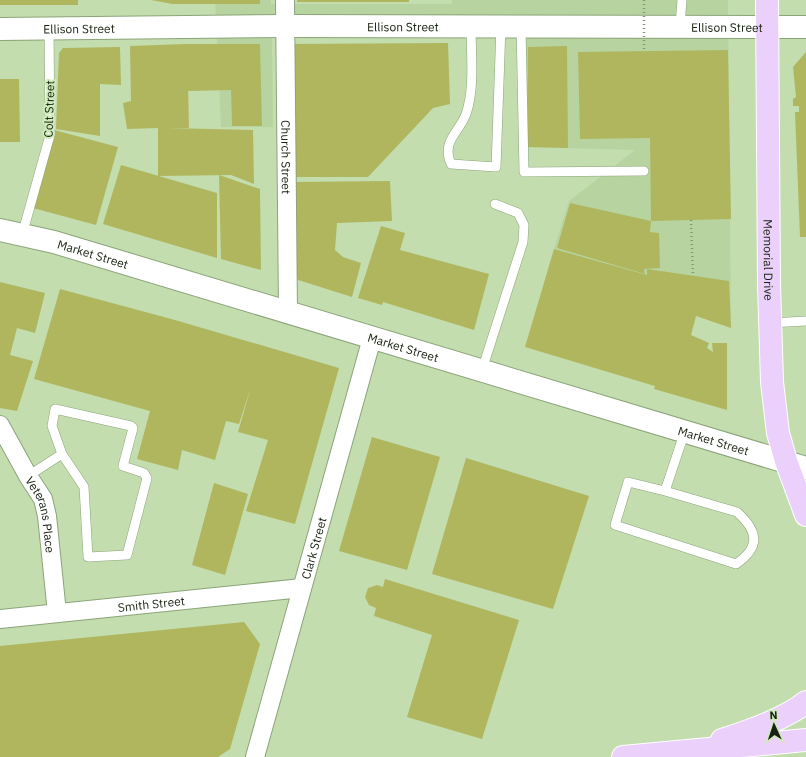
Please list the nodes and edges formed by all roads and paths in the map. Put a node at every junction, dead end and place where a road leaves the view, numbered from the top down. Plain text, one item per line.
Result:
1 (285, 0) edge
2 (644, 0) edge
3 (682, 0) edge
4 (767, 0) edge
5 (286, 26) junction
6 (471, 26) junction
7 (511, 26) junction
8 (680, 26) junction
9 (767, 27) junction
10 (806, 27) edge
11 (49, 28) junction
12 (0, 29) edge
13 (644, 51) dead end
14 (644, 171) dead end
15 (495, 204) dead end
16 (692, 220) dead end
17 (0, 230) edge
18 (22, 235) junction
19 (693, 276) dead end
20 (288, 313) junction
21 (806, 321) edge
22 (770, 323) junction
23 (372, 338) junction
24 (482, 371) junction
25 (0, 425) edge
26 (685, 431) junction
27 (62, 454) junction
28 (796, 465) edge
29 (28, 476) junction
30 (665, 491) junction
31 (806, 515) edge
32 (302, 588) junction
33 (56, 613) junction
34 (0, 619) edge
35 (806, 702) edge
36 (806, 740) edge
37 (695, 753) edge
38 (255, 757) edge
39 (623, 757) edge

1 - 5 street, Church Street
2 - 13 path, bridge
3 - 8 lane
4 - 9 main road, Memorial Drive
5 - 6 main road, Ellison Street
5 - 11 main road, Ellison Street
5 - 20 street, Church Street
6 - 7 main road, Ellison Street
6 - 7 lane
7 - 8 main road, Ellison Street
7 - 14 lane
8 - 9 main road, Ellison Street
9 - 10 main road, Ellison Street
9 - 22 main road, Memorial Drive
11 - 12 main road, Ellison Street
11 - 18 lane, Colt Street
15 - 24 lane
16 - 19 path
17 - 18 main road, Market Street
18 - 20 main road, Market Street
20 - 23 main road, Market Street
21 - 22 lane
22 - 28 main road, Memorial Drive
23 - 24 main road, Market Street
23 - 32 street, Clark Street
24 - 26 main road, Market Street
25 - 29 street, Veterans Place
26 - 28 main road, Market Street
26 - 30 lane
27 - 27 lane
27 - 29 lane
28 - 31 main road, Memorial Drive
29 - 33 street, Veterans Place
30 - 30 lane
32 - 33 street, Smith Street
32 - 38 street, Clark Street
33 - 34 street, Smith Street
35 - 37 main road
36 - 37 main road
37 - 39 main road

